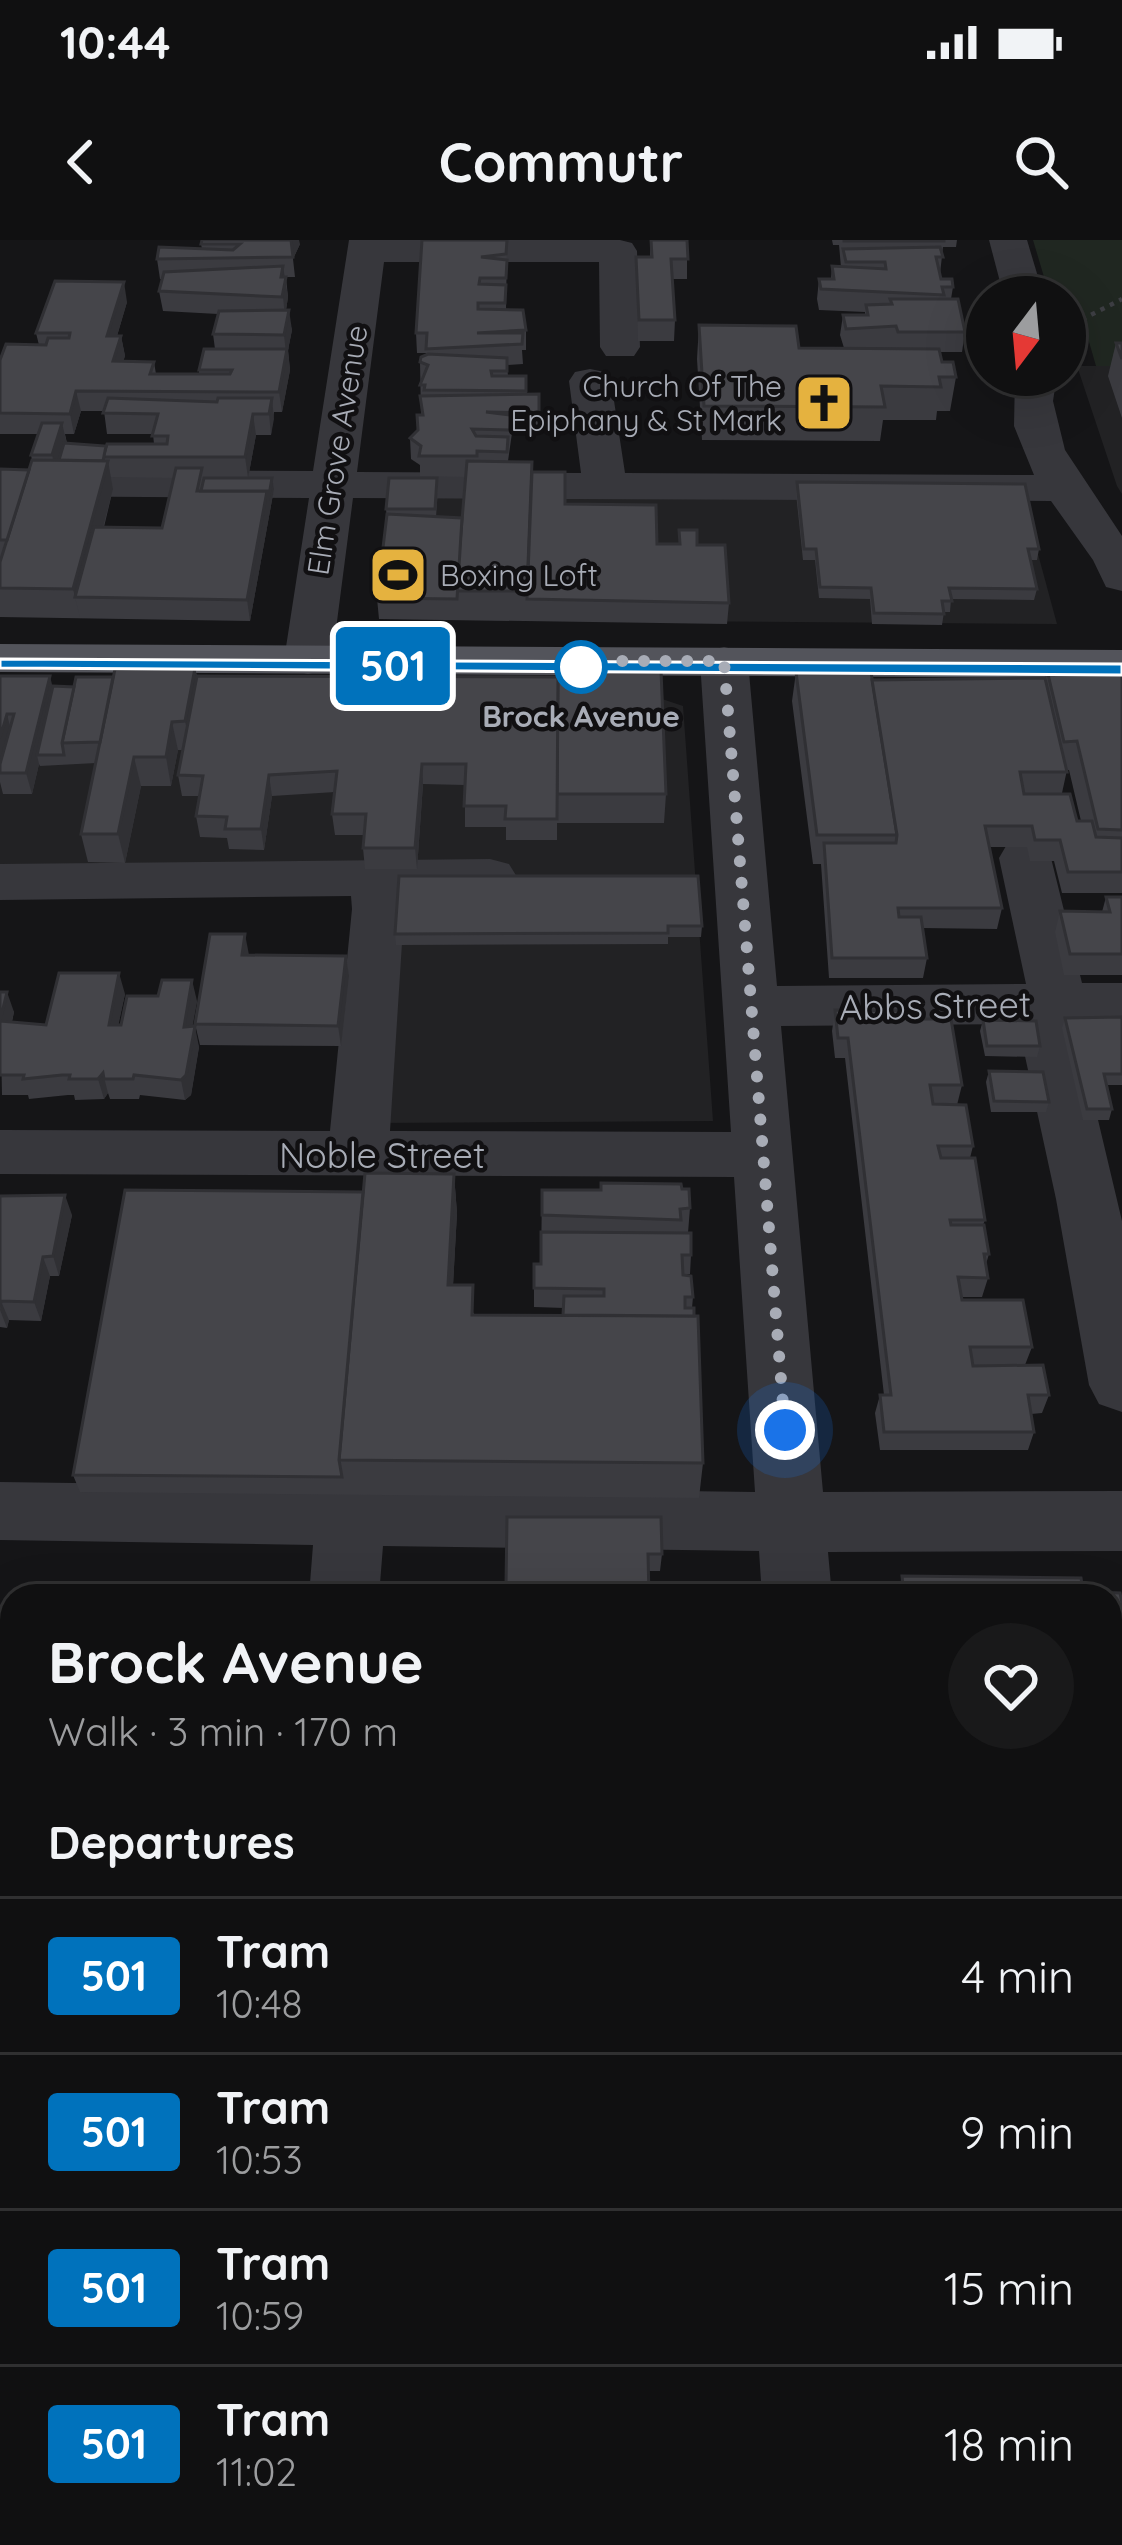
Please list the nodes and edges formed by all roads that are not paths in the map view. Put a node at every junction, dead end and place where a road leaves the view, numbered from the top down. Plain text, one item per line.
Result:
1 (1008, 240) edge
2 (368, 245) edge
3 (1018, 276) edge
4 (620, 347) dead end
5 (590, 382) dead end
6 (1042, 396) edge
7 (0, 483) edge
8 (335, 483) junction
9 (605, 485) junction
10 (1062, 488) junction
11 (1122, 577) edge
12 (0, 658) edge
13 (308, 660) junction
14 (724, 661) junction
15 (1122, 664) edge
16 (1025, 858) edge
17 (376, 877) junction
18 (542, 877) edge
19 (0, 882) edge
20 (1122, 1003) edge
21 (1051, 1004) junction
22 (749, 1006) junction
23 (0, 1152) edge
24 (358, 1155) junction
25 (764, 1155) junction
26 (1105, 1199) edge
27 (1122, 1384) edge
28 (0, 1511) edge
29 (350, 1516) junction
30 (1122, 1521) edge
31 (792, 1522) junction
32 (345, 1584) edge
33 (795, 1584) edge

1 - 3 street
2 - 4 street
2 - 8 street, Elm Grove Avenue
5 - 9 street
6 - 10 street
7 - 8 street
8 - 9 street
8 - 13 street, Elm Grove Avenue
9 - 10 street
10 - 11 street
12 - 13 main road
13 - 14 main road
14 - 15 main road
14 - 22 street
16 - 21 street
17 - 18 street
17 - 19 street
17 - 24 street
20 - 21 street, Abbs Street
21 - 22 street, Abbs Street
21 - 26 street
22 - 25 street
23 - 24 street, Noble Street
24 - 25 street, Noble Street
25 - 31 street
26 - 27 street
28 - 29 street
29 - 31 street
29 - 32 street
30 - 31 street
31 - 33 street

